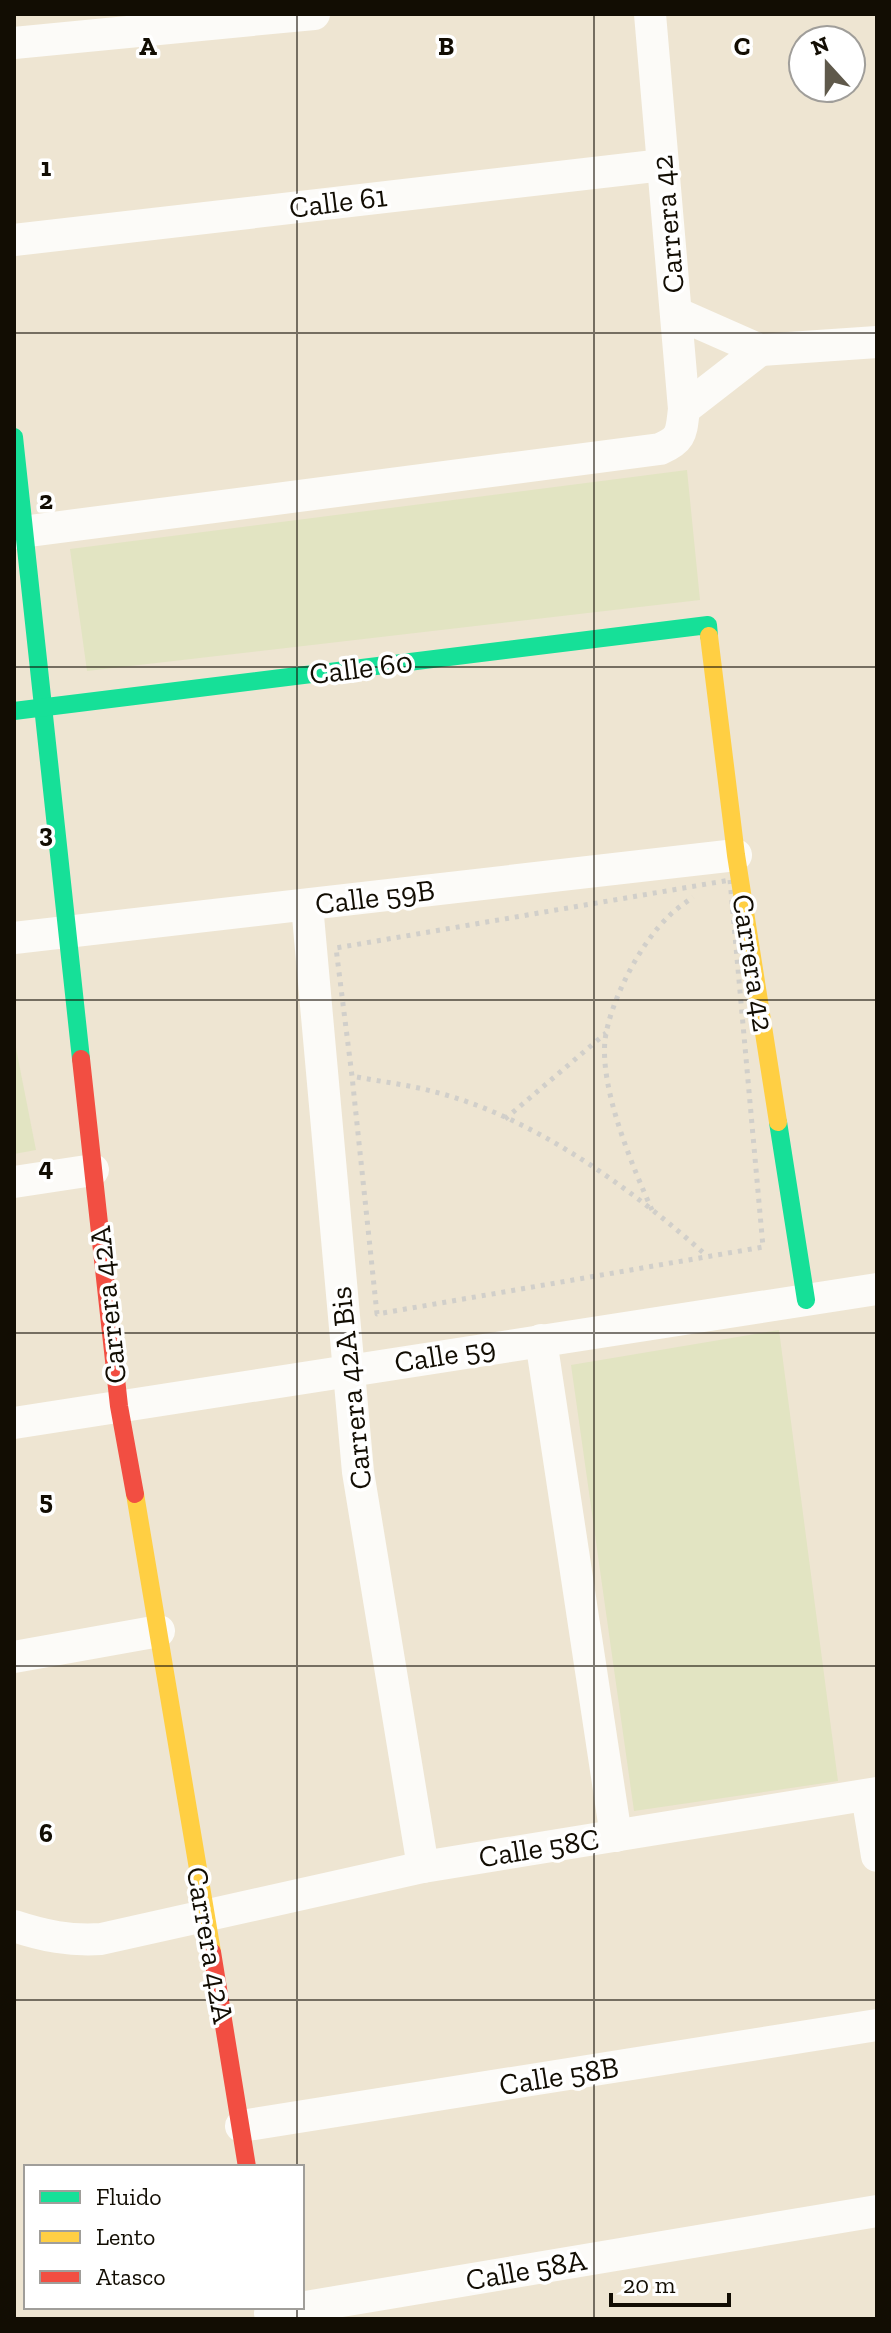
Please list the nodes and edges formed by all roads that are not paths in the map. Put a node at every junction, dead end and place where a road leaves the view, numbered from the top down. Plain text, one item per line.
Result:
1 (314, 14) edge
2 (650, 14) edge
3 (14, 43) edge
4 (663, 165) junction
5 (14, 240) edge
6 (676, 313) junction
7 (877, 342) edge
8 (760, 350) junction
9 (683, 422) junction
10 (14, 437) edge
11 (19, 532) edge
12 (708, 625) joint
13 (43, 708) junction
14 (14, 711) edge
15 (736, 855) junction
16 (307, 905) junction
17 (68, 932) junction
18 (14, 938) edge
19 (93, 1170) junction
20 (14, 1182) edge
21 (877, 1289) edge
22 (806, 1300) junction
23 (541, 1340) junction
24 (348, 1370) junction
25 (119, 1406) junction
26 (14, 1423) edge
27 (159, 1631) junction
28 (14, 1657) edge
29 (872, 1794) edge
30 (616, 1836) junction
31 (877, 1856) edge
32 (423, 1867) junction
33 (204, 1917) junction
34 (14, 1926) edge
35 (877, 2025) edge
36 (241, 2126) junction
37 (247, 2165) edge
38 (877, 2211) edge
39 (304, 2307) edge
40 (294, 2309) edge
41 (270, 2313) edge

1 - 3 street
2 - 4 street, Carrera 42
4 - 5 street, Calle 61
4 - 6 street, Carrera 42
6 - 8 street
6 - 9 street, Carrera 42
7 - 8 street
8 - 9 street
9 - 11 street
10 - 11 street, Carrera 42A
11 - 13 street, Carrera 42A
12 - 13 street, Calle 60
12 - 15 street, Carrera 42
13 - 14 street, Calle 60
13 - 17 street, Carrera 42A
15 - 16 street, Calle 59B
15 - 22 street, Carrera 42
16 - 17 street, Calle 59B
16 - 24 street, Carrera 42A Bis
17 - 18 street, Calle 59B
17 - 19 street, Carrera 42A
19 - 20 street
19 - 25 street, Carrera 42A
21 - 22 street, Calle 59
22 - 23 street, Calle 59
23 - 24 street, Calle 59
23 - 30 street
24 - 25 street, Calle 59
24 - 32 street, Carrera 42A Bis
25 - 26 street, Calle 59
25 - 27 street, Carrera 42A
27 - 28 street
27 - 33 street, Carrera 42A
29 - 30 street, Calle 58C
29 - 31 street
30 - 32 street, Calle 58C
32 - 33 street, Calle 58C
33 - 34 street, Calle 58C
33 - 36 street, Carrera 42A
35 - 36 street, Calle 58B
36 - 37 street, Carrera 42A
38 - 39 street, Calle 58A
40 - 41 street, Calle 58A

